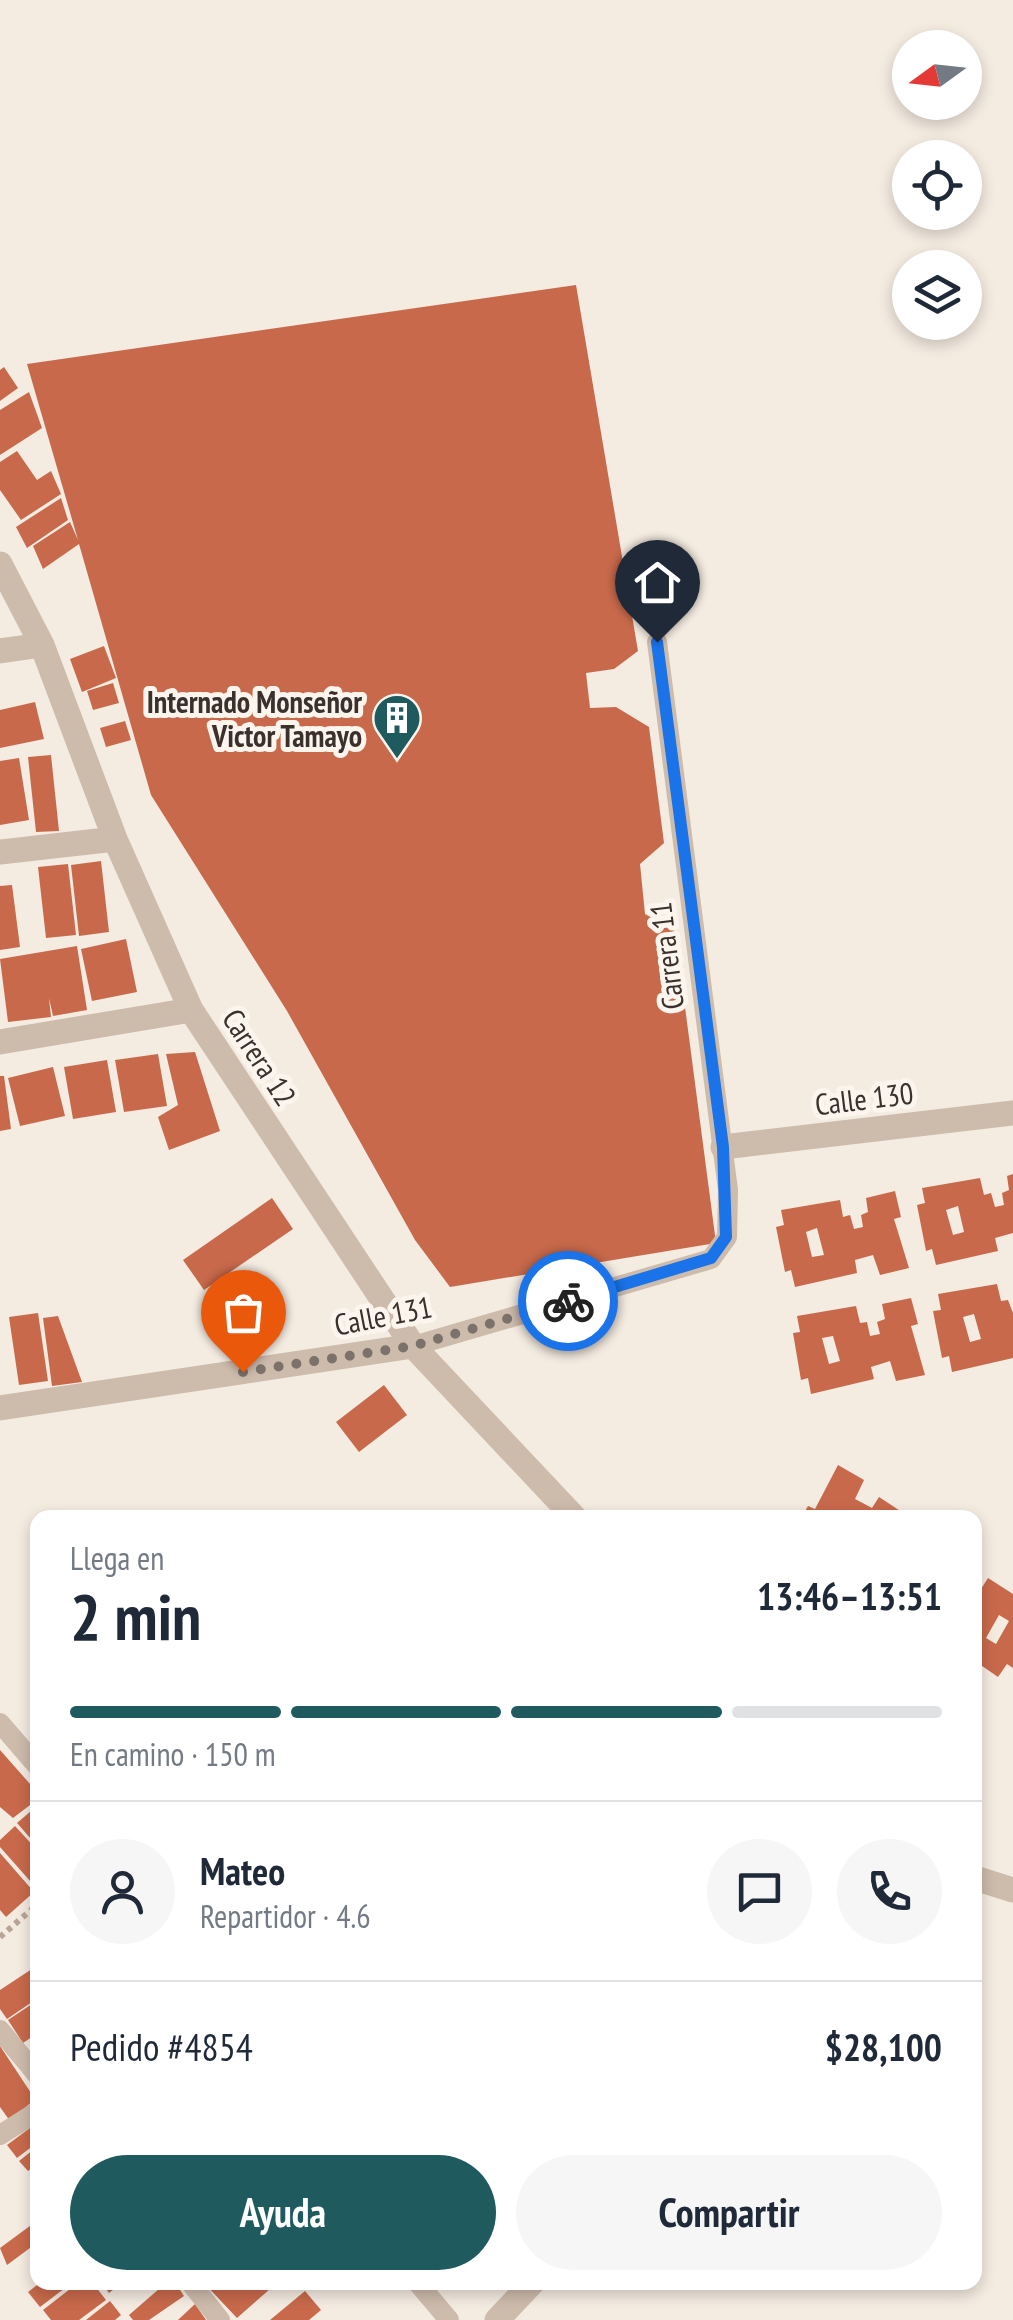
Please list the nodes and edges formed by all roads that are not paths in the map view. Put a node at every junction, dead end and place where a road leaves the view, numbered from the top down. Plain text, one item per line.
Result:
1 (0, 564) edge
2 (657, 642) dead end
3 (42, 645) junction
4 (0, 652) edge
5 (115, 839) junction
6 (0, 852) edge
7 (191, 1010) junction
8 (0, 1042) edge
9 (1013, 1113) edge
10 (723, 1147) junction
11 (711, 1258) joint
12 (413, 1346) junction
13 (0, 1408) edge
14 (567, 1510) edge
15 (0, 1723) edge
16 (30, 1758) edge
17 (982, 1880) edge
18 (1013, 1890) edge
19 (0, 2030) edge
20 (30, 2066) edge
21 (30, 2116) edge
22 (0, 2134) edge
23 (196, 2290) edge
24 (424, 2290) edge
25 (525, 2290) edge
26 (220, 2320) edge
27 (449, 2320) edge
28 (497, 2320) edge

1 - 3 street, Carrera 12
2 - 10 lane, Carrera 11
3 - 4 street
3 - 5 street, Carrera 12
5 - 6 street
5 - 7 street, Carrera 12
7 - 8 street
7 - 12 street, Carrera 12
9 - 10 street, Calle 130
10 - 11 lane, Carrera 11
11 - 12 lane, Calle 131
12 - 13 street, Calle 131
12 - 14 street, Carrera 12
15 - 16 lane
17 - 18 street
19 - 20 lane
21 - 22 lane
23 - 26 lane
24 - 27 lane
25 - 28 street

